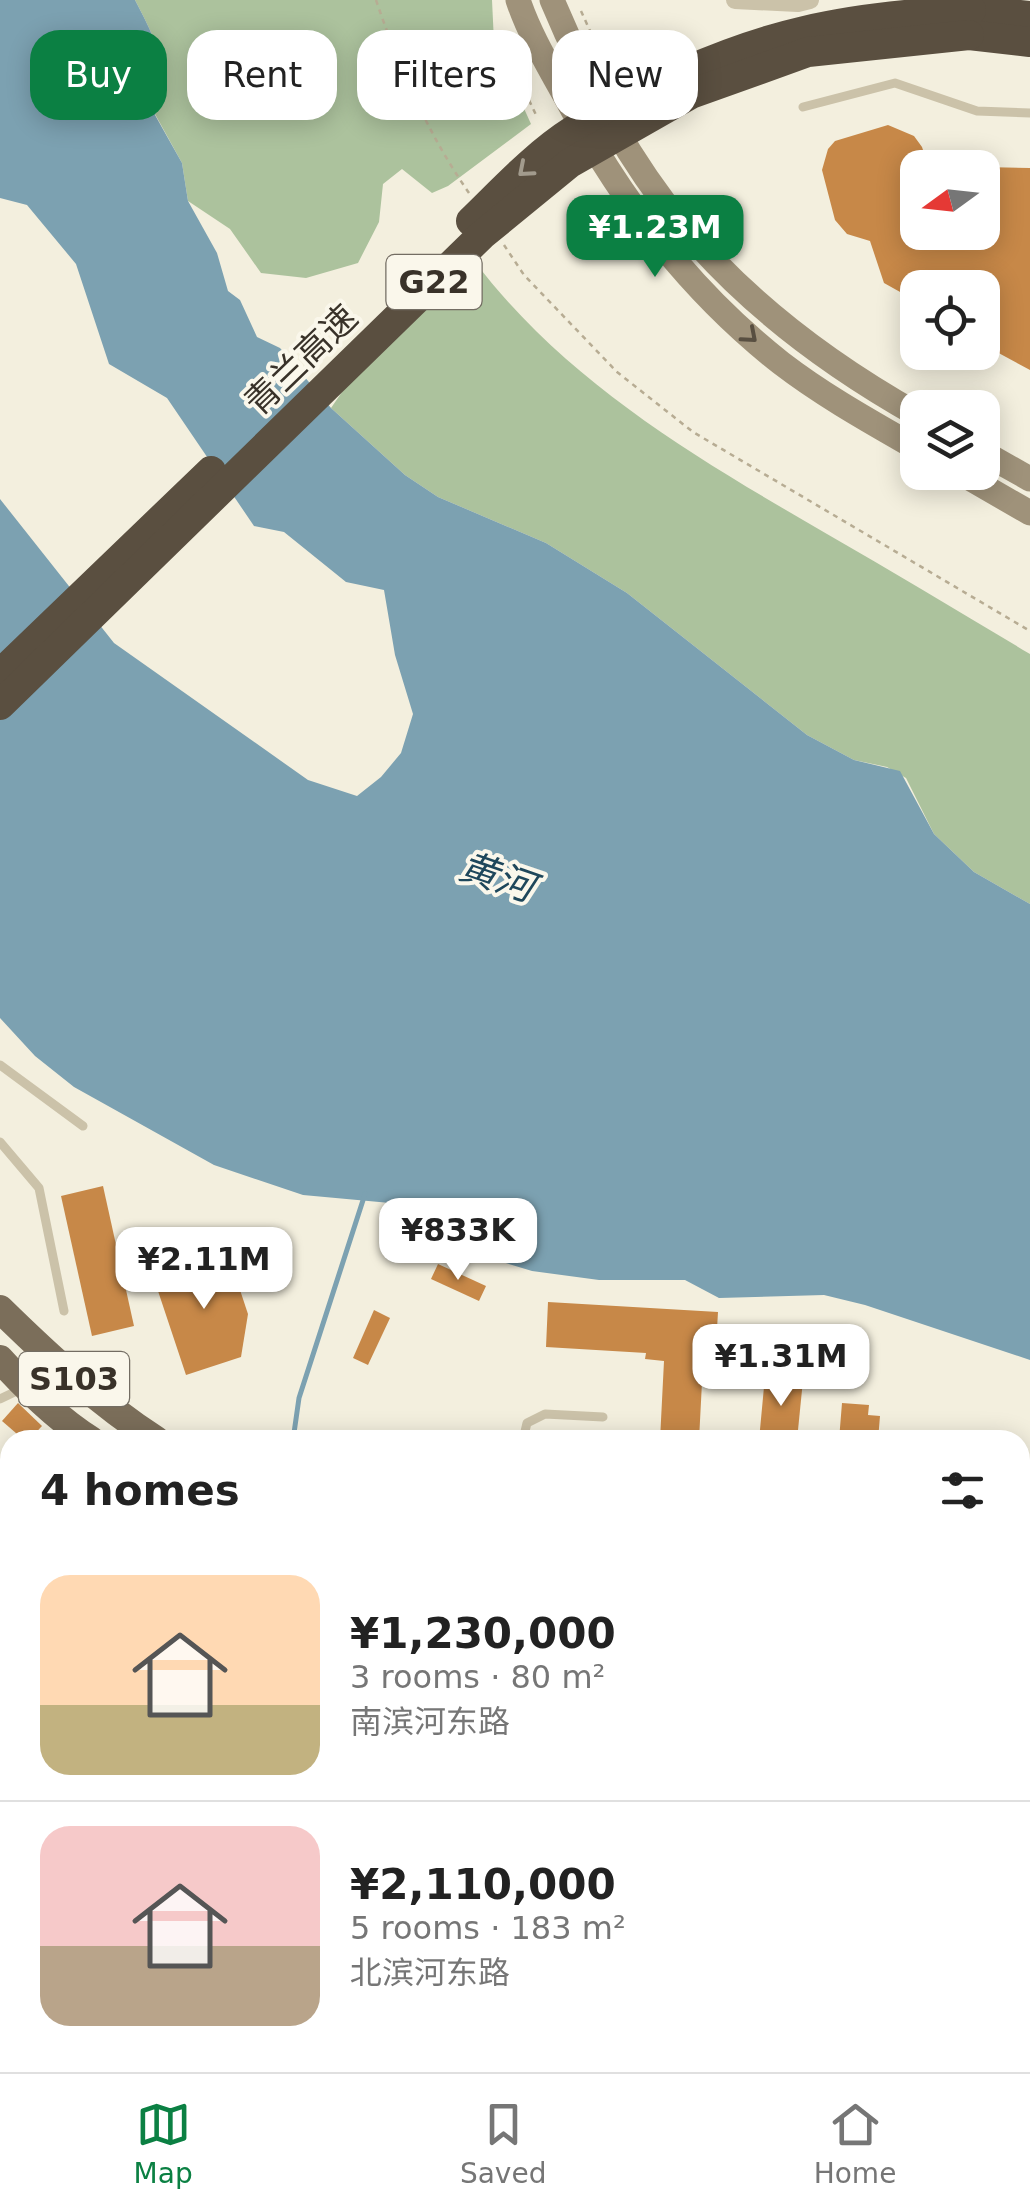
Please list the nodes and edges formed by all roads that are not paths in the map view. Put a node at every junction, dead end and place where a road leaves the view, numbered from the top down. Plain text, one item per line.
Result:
1 (518, 0) edge
2 (552, 0) edge
3 (735, 0) edge
4 (766, 1) edge
5 (802, 1) edge
6 (1030, 16) edge
7 (970, 22) junction
8 (1030, 42) edge
9 (804, 107) dead end
10 (1030, 114) edge
11 (900, 405) edge
12 (900, 439) edge
13 (1000, 462) edge
14 (1030, 479) edge
15 (990, 490) edge
16 (1030, 513) edge
17 (0, 674) edge
18 (0, 706) edge
19 (0, 1065) edge
20 (84, 1126) dead end
21 (0, 1142) edge
22 (0, 1308) edge
23 (64, 1311) dead end
24 (0, 1359) edge
25 (13, 1393) edge
26 (603, 1416) dead end
27 (75, 1430) edge
28 (141, 1430) edge
29 (526, 1430) edge

1 -> 12 main road
2 - 11 main road
3 - 4 street
4 - 5 street
6 - 7 highway
7 - 8 highway
7 -> 17 highway, 青兰高速 / G22, bridge
7 - 18 highway, 青兰高速 / G22, bridge
9 - 10 lane
13 - 14 main road
15 - 16 main road
19 - 20 lane
21 - 23 lane
22 - 28 main road, S103
24 - 25 main road, S103
25 - 27 main road, S103
26 - 29 lane

